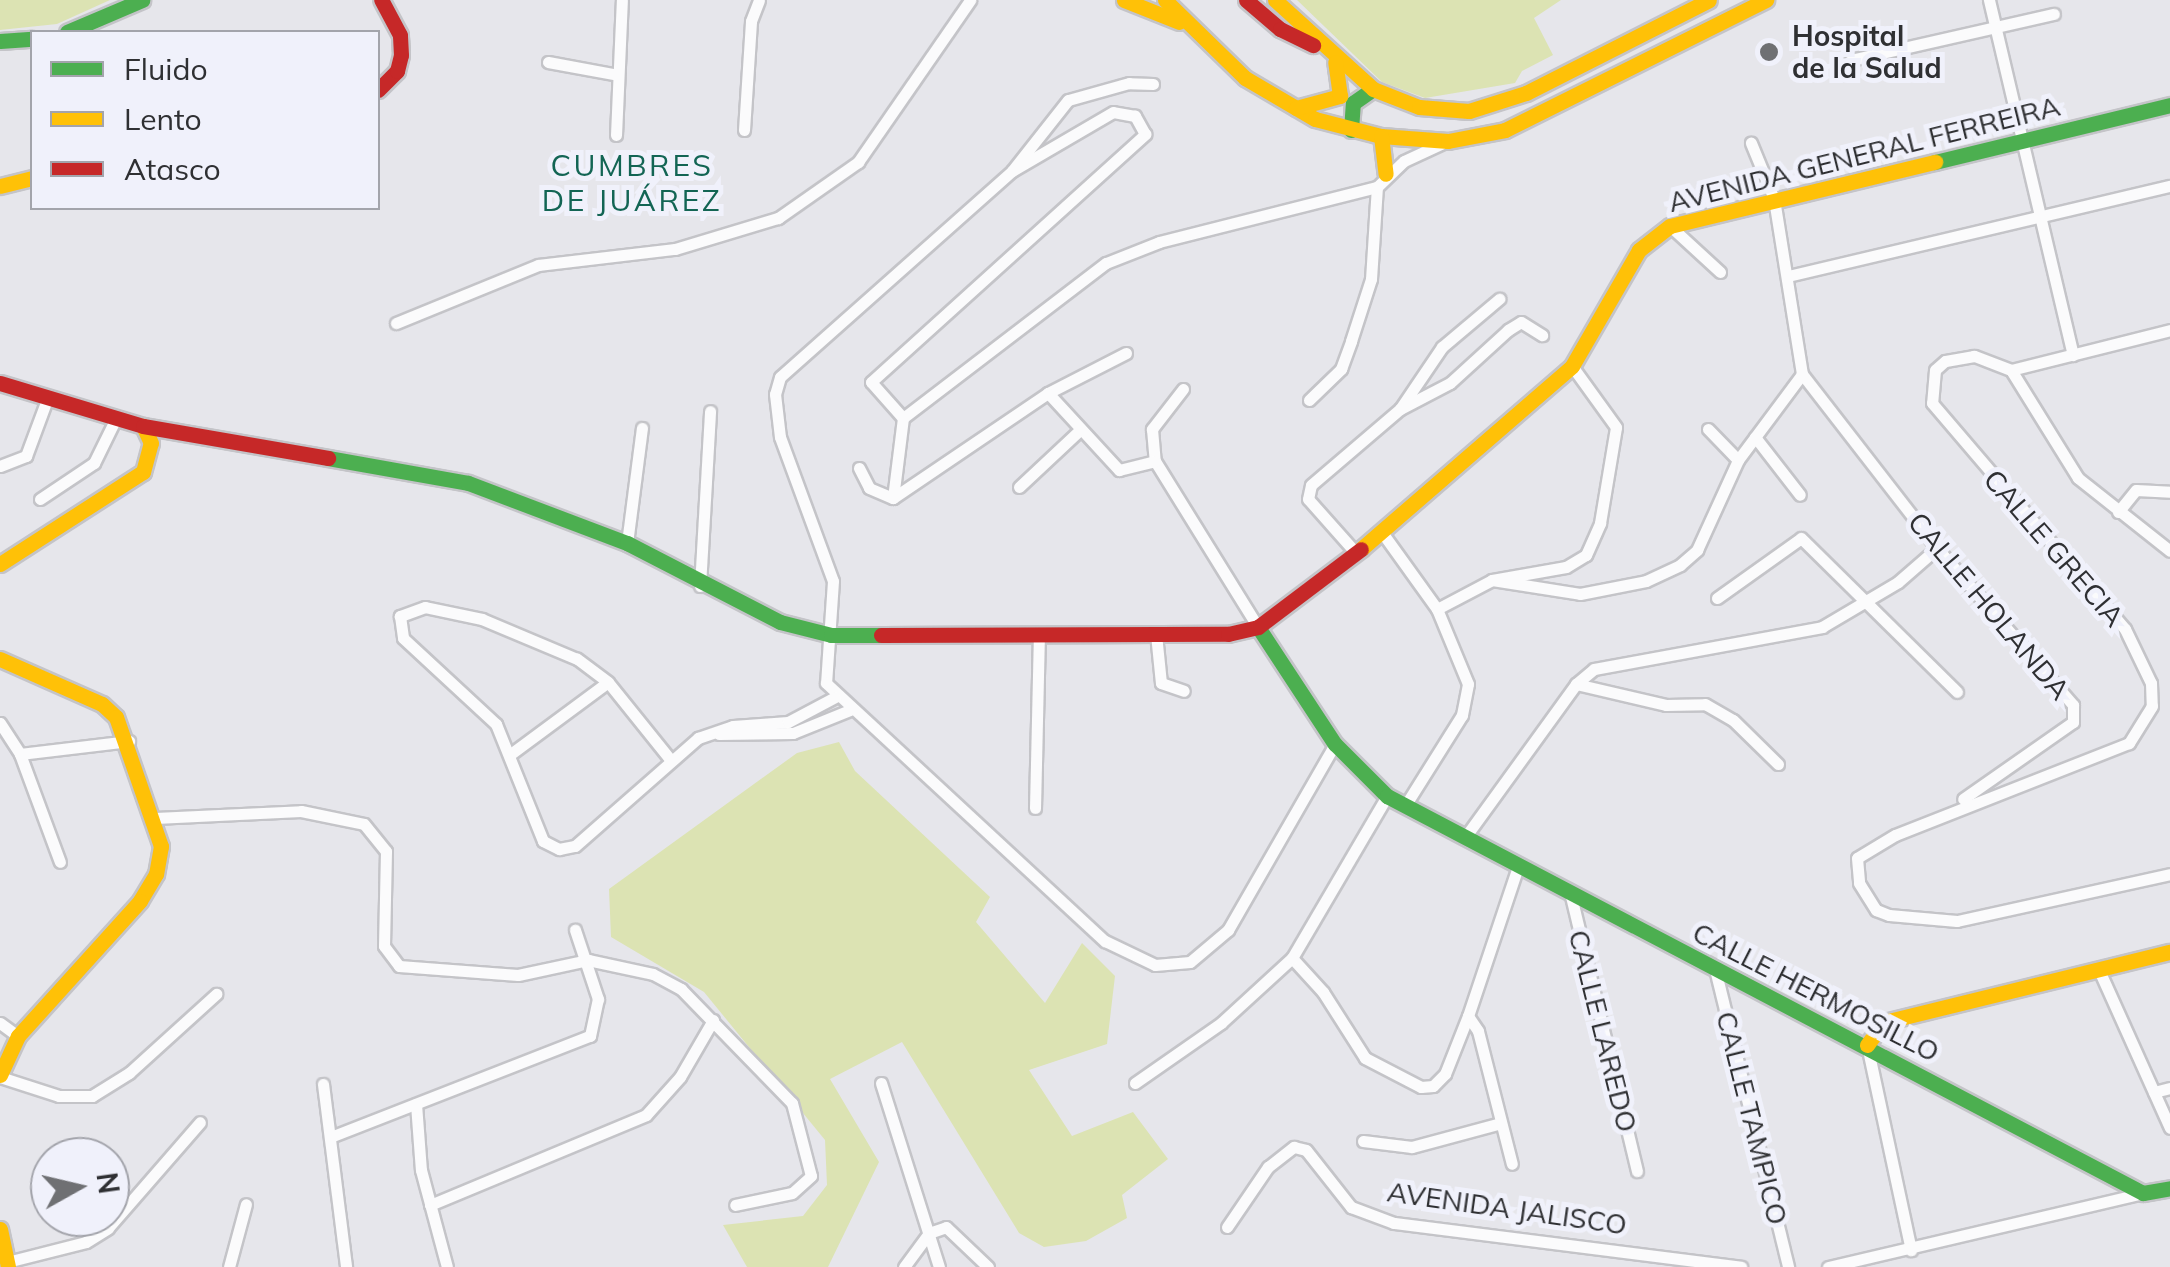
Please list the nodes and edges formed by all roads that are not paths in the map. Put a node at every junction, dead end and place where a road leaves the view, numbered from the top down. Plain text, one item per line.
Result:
1 (142, 0) edge
2 (380, 0) edge
3 (622, 0) edge
4 (759, 0) edge
5 (970, 0) edge
6 (1124, 0) edge
7 (1166, 0) edge
8 (1246, 0) edge
9 (1275, 0) edge
10 (1709, 0) edge
11 (1766, 0) edge
12 (1989, 0) edge
13 (2054, 14) dead end
14 (1994, 28) junction
15 (72, 30) edge
16 (1198, 32) junction
17 (30, 38) edge
18 (0, 42) edge
19 (1318, 46) junction
20 (1333, 58) junction
21 (1852, 60) dead end
22 (548, 62) dead end
23 (618, 76) junction
24 (1152, 84) dead end
25 (380, 88) edge
26 (1373, 89) junction
27 (2170, 105) edge
28 (1295, 108) junction
29 (744, 130) dead end
30 (1351, 130) junction
31 (616, 135) dead end
32 (1381, 136) junction
33 (2019, 141) junction
34 (1448, 142) junction
35 (1751, 143) dead end
36 (1012, 171) junction
37 (30, 178) edge
38 (1382, 181) junction
39 (0, 186) edge
40 (2170, 186) edge
41 (1774, 199) junction
42 (2039, 220) junction
43 (1670, 226) junction
44 (1720, 272) dead end
45 (1788, 276) junction
46 (1499, 298) dead end
47 (396, 323) dead end
48 (2170, 330) edge
49 (1542, 335) dead end
50 (1126, 353) dead end
51 (2072, 355) junction
52 (1572, 366) junction
53 (2012, 370) junction
54 (1802, 374) junction
55 (0, 382) edge
56 (1182, 389) dead end
57 (1048, 393) junction
58 (48, 397) junction
59 (1308, 400) dead end
60 (1400, 409) junction
61 (710, 411) dead end
62 (116, 418) junction
63 (903, 418) junction
64 (143, 426) junction
65 (642, 428) dead end
66 (1708, 429) dead end
67 (1080, 430) junction
68 (1755, 437) junction
69 (1738, 460) junction
70 (1155, 461) junction
71 (0, 466) edge
72 (859, 468) dead end
73 (1019, 487) dead end
74 (2170, 492) edge
75 (1800, 495) dead end
76 (896, 498) junction
77 (40, 499) dead end
78 (2118, 512) junction
79 (1381, 531) junction
80 (627, 544) junction
81 (1936, 548) junction
82 (2170, 551) edge
83 (1356, 552) junction
84 (0, 564) edge
85 (1492, 580) junction
86 (700, 586) junction
87 (1717, 598) dead end
88 (1869, 600) junction
89 (1437, 609) junction
90 (1258, 627) junction
91 (1038, 633) junction
92 (830, 634) junction
93 (1156, 634) junction
94 (0, 658) edge
95 (608, 682) junction
96 (1576, 684) junction
97 (1184, 690) dead end
98 (1958, 692) dead end
99 (835, 697) junction
100 (850, 710) junction
101 (0, 723) edge
102 (719, 734) junction
103 (129, 741) junction
104 (1335, 744) junction
105 (512, 753) junction
106 (20, 754) junction
107 (669, 758) junction
108 (1778, 764) dead end
109 (1387, 796) junction
110 (1405, 806) junction
111 (1036, 808) dead end
112 (1950, 808) junction
113 (156, 818) junction
114 (1466, 836) junction
115 (60, 862) dead end
116 (1519, 864) junction
117 (2170, 874) edge
118 (1570, 892) junction
119 (575, 930) dead end
120 (2170, 952) edge
121 (1292, 958) junction
122 (588, 960) junction
123 (1716, 969) junction
124 (2100, 970) junction
125 (216, 994) dead end
126 (1468, 1016) junction
127 (713, 1020) junction
128 (0, 1023) edge
129 (18, 1036) junction
130 (1867, 1045) junction
131 (0, 1076) edge
132 (881, 1083) dead end
133 (1135, 1083) dead end
134 (323, 1084) dead end
135 (2170, 1088) edge
136 (2154, 1092) junction
137 (416, 1104) junction
138 (200, 1122) dead end
139 (1501, 1123) junction
140 (2170, 1128) edge
141 (334, 1136) junction
142 (1363, 1140) dead end
143 (1512, 1164) dead end
144 (1637, 1171) dead end
145 (2170, 1188) edge
146 (2143, 1194) junction
147 (246, 1204) dead end
148 (735, 1205) dead end
149 (430, 1206) junction
150 (1227, 1227) dead end
151 (0, 1229) edge
152 (929, 1233) junction
153 (1911, 1250) junction
154 (7, 1265) edge
155 (229, 1267) edge
156 (346, 1267) edge
157 (446, 1267) edge
158 (904, 1267) edge
159 (939, 1267) edge
160 (988, 1267) edge
161 (1741, 1267) edge
162 (1788, 1267) edge
163 (1828, 1267) edge

1 - 15 street
2 - 25 street
3 - 23 street
4 - 29 street
5 - 47 street
6 - 16 street
7 - 16 street
8 - 19 street
9 - 19 street
10 - 26 street
11 - 34 street
12 - 14 street
13 - 14 street
14 - 21 street
14 - 33 street
16 - 28 street
17 - 18 street
19 - 20 street
20 - 26 street
20 - 28 street
22 - 23 street
23 - 31 street
24 - 36 street
26 - 30 street
27 - 33 street, AVENIDA GENERAL FERREIRA
28 - 30 street
30 - 32 street
32 - 34 street
32 - 38 street
33 - 41 street, AVENIDA GENERAL FERREIRA
33 - 42 street
34 - 38 street
35 - 41 street
36 - 63 street
36 - 92 street
37 - 39 street
38 - 59 street
38 - 63 street
40 - 42 street
41 - 43 street, AVENIDA GENERAL FERREIRA
41 - 45 street
42 - 45 street
42 - 51 street
43 - 44 street
43 - 52 street, AVENIDA GENERAL FERREIRA
45 - 54 street
46 - 60 street
48 - 51 street
49 - 60 street
50 - 57 street
51 - 53 street
52 - 79 street, AVENIDA GENERAL FERREIRA
52 - 85 street
53 - 78 street
53 - 112 street, CALLE GRECIA
54 - 68 street
54 - 81 street, CALLE HOLANDA
55 - 58 street
56 - 70 street
57 - 67 street
57 - 76 street
58 - 62 street
58 - 71 street
60 - 83 street
61 - 86 street
62 - 64 street
62 - 77 street
63 - 76 street
64 - 80 street
64 - 84 street
65 - 80 street
66 - 69 street
67 - 70 street
67 - 73 street
68 - 69 street
68 - 75 street
69 - 85 street
70 - 90 street
72 - 76 street
74 - 78 street
78 - 82 street
79 - 83 street, AVENIDA GENERAL FERREIRA
79 - 89 street
80 - 86 street
81 - 88 street
81 - 112 street, CALLE HOLANDA
83 - 90 street, AVENIDA GENERAL FERREIRA
85 - 89 street
86 - 92 street
87 - 88 street
88 - 96 street
88 - 98 street
89 - 110 street
90 - 93 street
90 - 104 street, CALLE HERMOSILLO
91 - 92 street
91 - 93 street
91 - 111 street
92 - 99 street
93 - 97 street
94 - 103 street
95 - 105 street
95 - 105 street
95 - 107 street
96 - 108 street
96 - 114 street
99 - 100 street
99 - 102 street
100 - 102 street
100 - 104 street
101 - 106 street
102 - 107 street
103 - 106 street
103 - 113 street
104 - 109 street, CALLE HERMOSILLO
105 - 107 street
106 - 115 street
109 - 110 street, CALLE HERMOSILLO
109 - 121 street
110 - 114 street, CALLE HERMOSILLO
112 - 117 street
113 - 122 street
113 - 129 street
114 - 116 street, CALLE HERMOSILLO
116 - 118 street, CALLE HERMOSILLO
116 - 126 street
118 - 123 street, CALLE HERMOSILLO
118 - 144 street, CALLE LAREDO
119 - 122 street
120 - 124 street
121 - 126 street
121 - 133 street
122 - 127 street
122 - 137 street
123 - 130 street, CALLE HERMOSILLO
123 - 162 street, CALLE TAMPICO
124 - 130 street
124 - 136 street
125 - 131 street
126 - 139 street
127 - 148 street
127 - 149 street
128 - 129 street
129 - 131 street
130 - 146 street, CALLE HERMOSILLO
130 - 153 street
132 - 152 street
134 - 141 street
135 - 136 street
136 - 140 street
137 - 141 street
137 - 149 street
138 - 154 street
139 - 142 street
139 - 143 street
141 - 156 street
145 - 146 street
146 - 153 street
147 - 155 street
149 - 157 street
150 - 161 street, AVENIDA JALISCO
151 - 154 street
152 - 158 street
152 - 159 street
152 - 160 street
153 - 163 street

